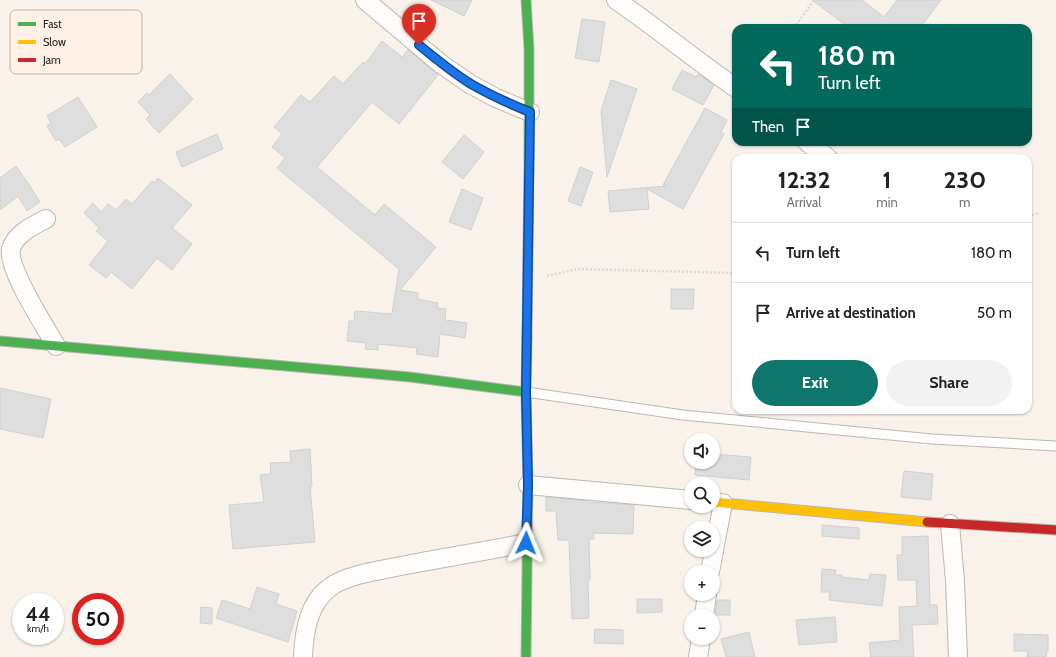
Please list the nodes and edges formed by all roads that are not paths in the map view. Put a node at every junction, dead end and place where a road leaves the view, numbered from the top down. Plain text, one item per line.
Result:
1 (365, 0) edge
2 (526, 0) edge
3 (616, 0) edge
4 (732, 85) edge
5 (530, 112) junction
6 (812, 146) edge
7 (823, 154) edge
8 (46, 219) dead end
9 (0, 341) edge
10 (56, 346) junction
11 (526, 392) junction
12 (1056, 446) edge
13 (528, 485) junction
14 (684, 499) edge
15 (720, 502) edge
16 (717, 513) edge
17 (950, 524) junction
18 (1056, 530) edge
19 (526, 543) junction
20 (711, 565) edge
21 (699, 645) edge
22 (303, 657) edge
23 (526, 657) edge
24 (698, 657) edge
25 (958, 657) edge

1 - 5 street
2 - 5 street
3 - 4 street
5 - 11 street
6 - 7 street
8 - 10 street
9 - 10 street
10 - 11 street
11 - 12 lane
11 - 13 street
13 - 14 street
13 - 19 street
15 - 17 street
16 - 20 street
17 - 18 street
17 - 25 street
19 - 22 street
19 - 23 street
21 - 24 street

